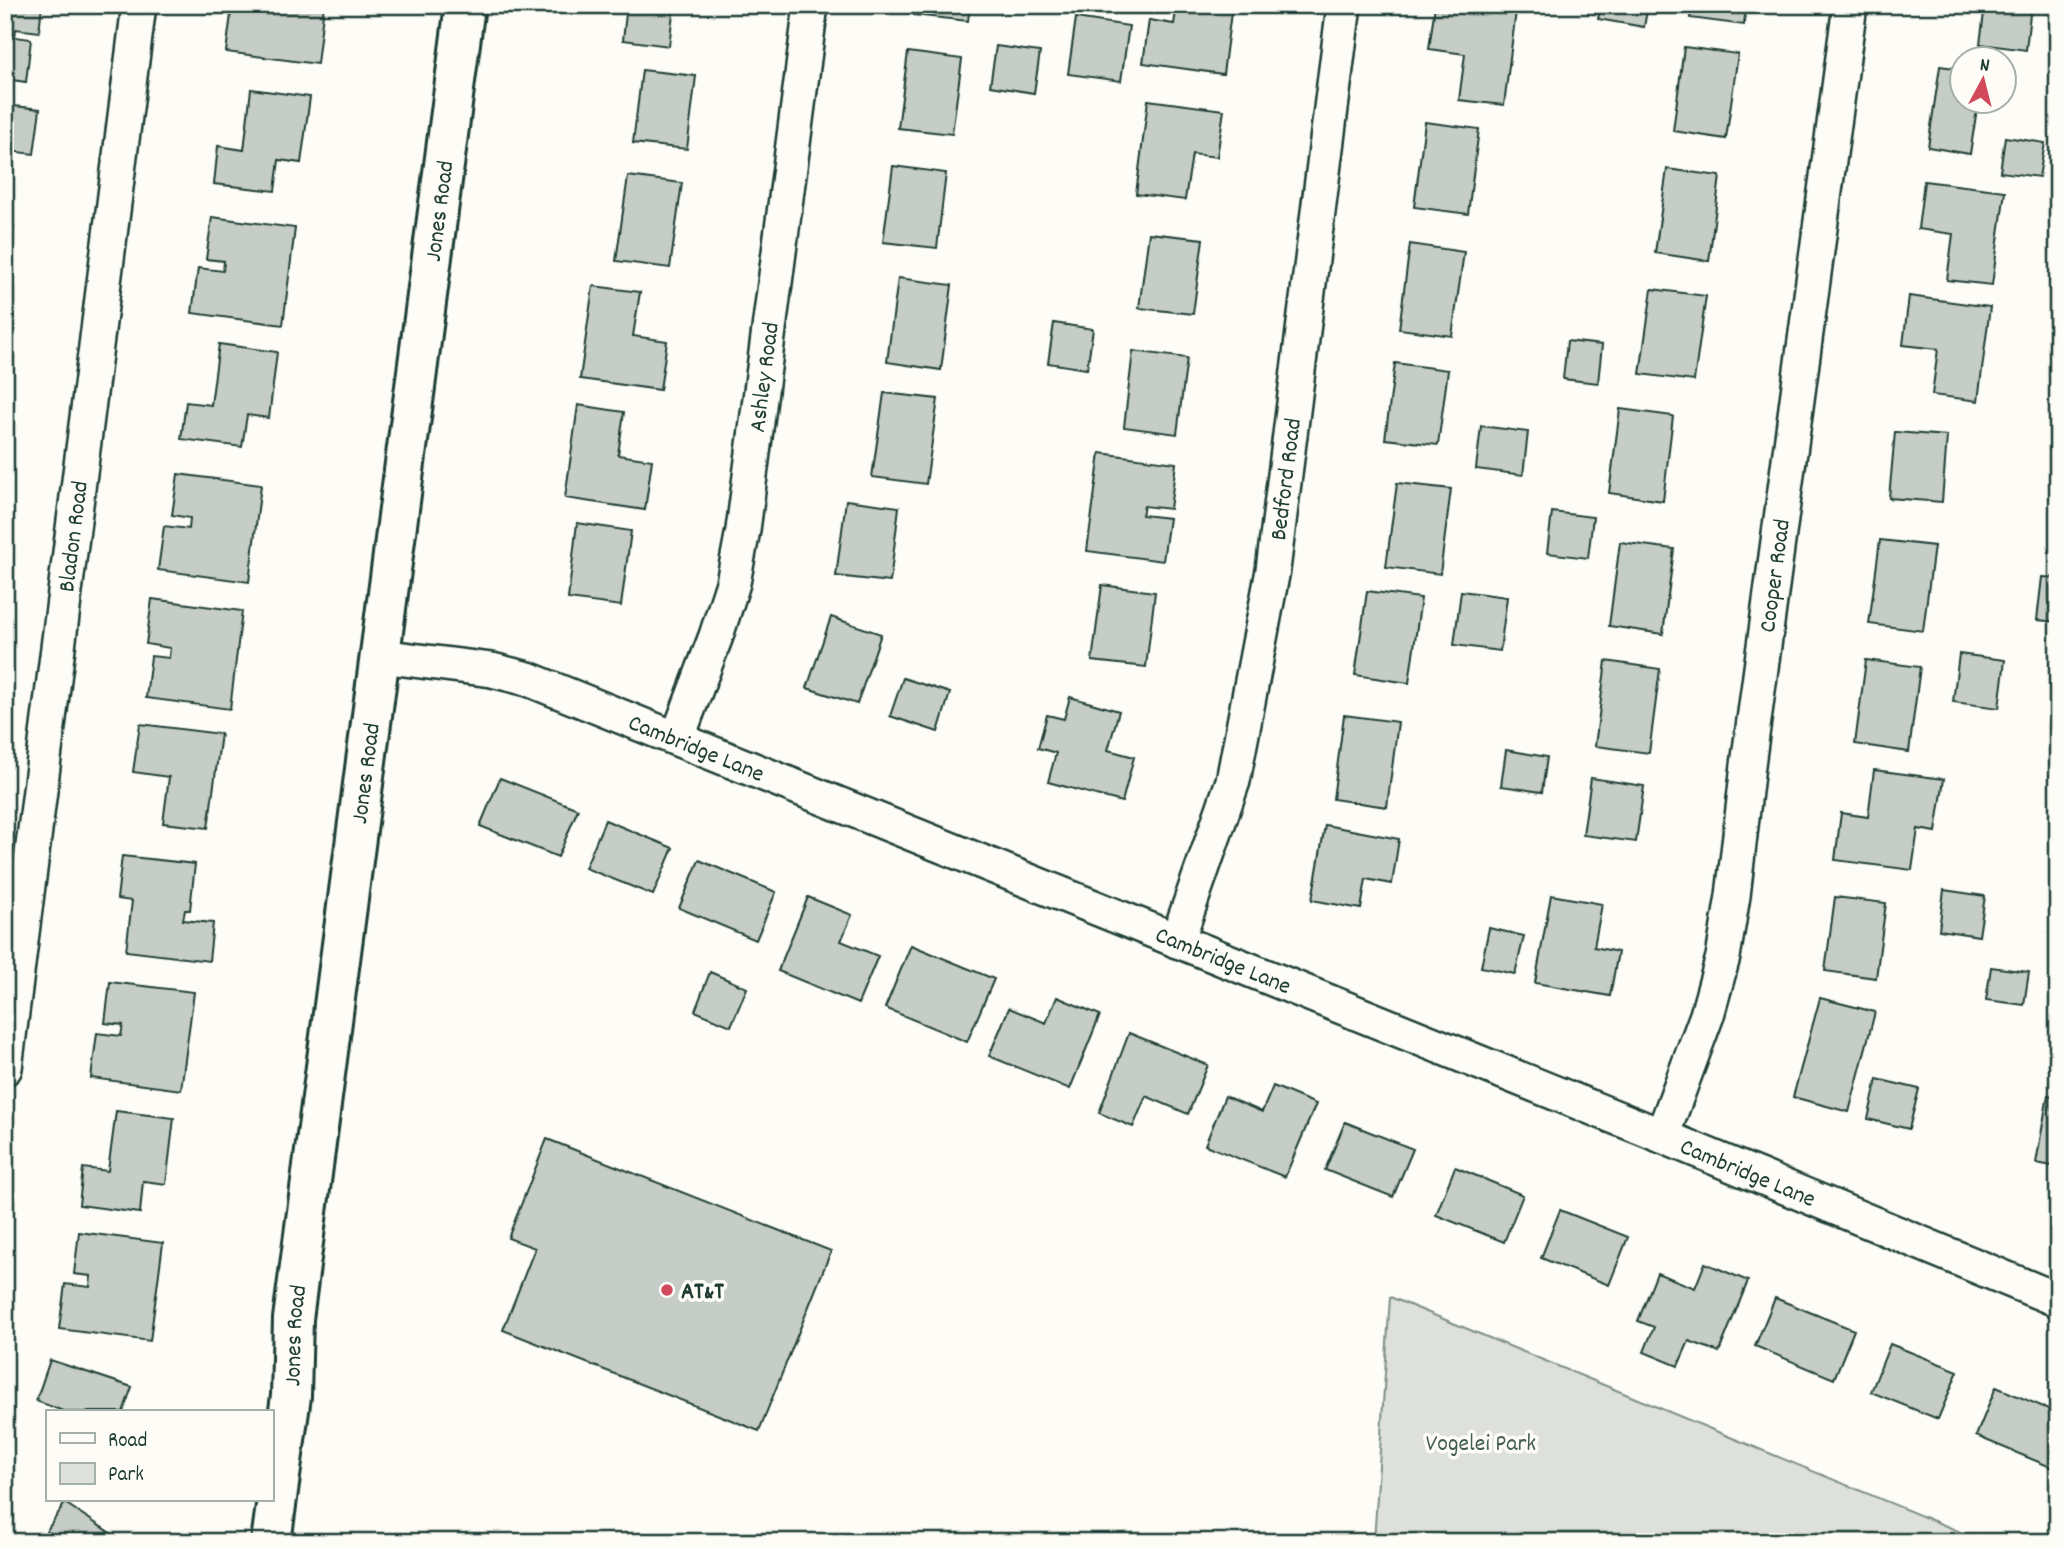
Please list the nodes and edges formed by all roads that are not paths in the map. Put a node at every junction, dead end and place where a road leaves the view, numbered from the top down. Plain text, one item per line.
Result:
1 (139, 5) edge
2 (465, 5) edge
3 (811, 5) edge
4 (1344, 5) edge
5 (1850, 5) edge
6 (380, 656) junction
7 (677, 739) junction
8 (1177, 941) junction
9 (5, 1068) edge
10 (1662, 1136) junction
11 (2058, 1300) edge
12 (271, 1542) edge

1 - 9 street, Bladon Road
2 - 6 street, Jones Road
3 - 7 street, Ashley Road
4 - 8 street, Bedford Road
5 - 10 street, Cooper Road
6 - 7 street, Cambridge Lane
6 - 12 street, Jones Road
7 - 8 street, Cambridge Lane
8 - 10 street, Cambridge Lane
10 - 11 street, Cambridge Lane

